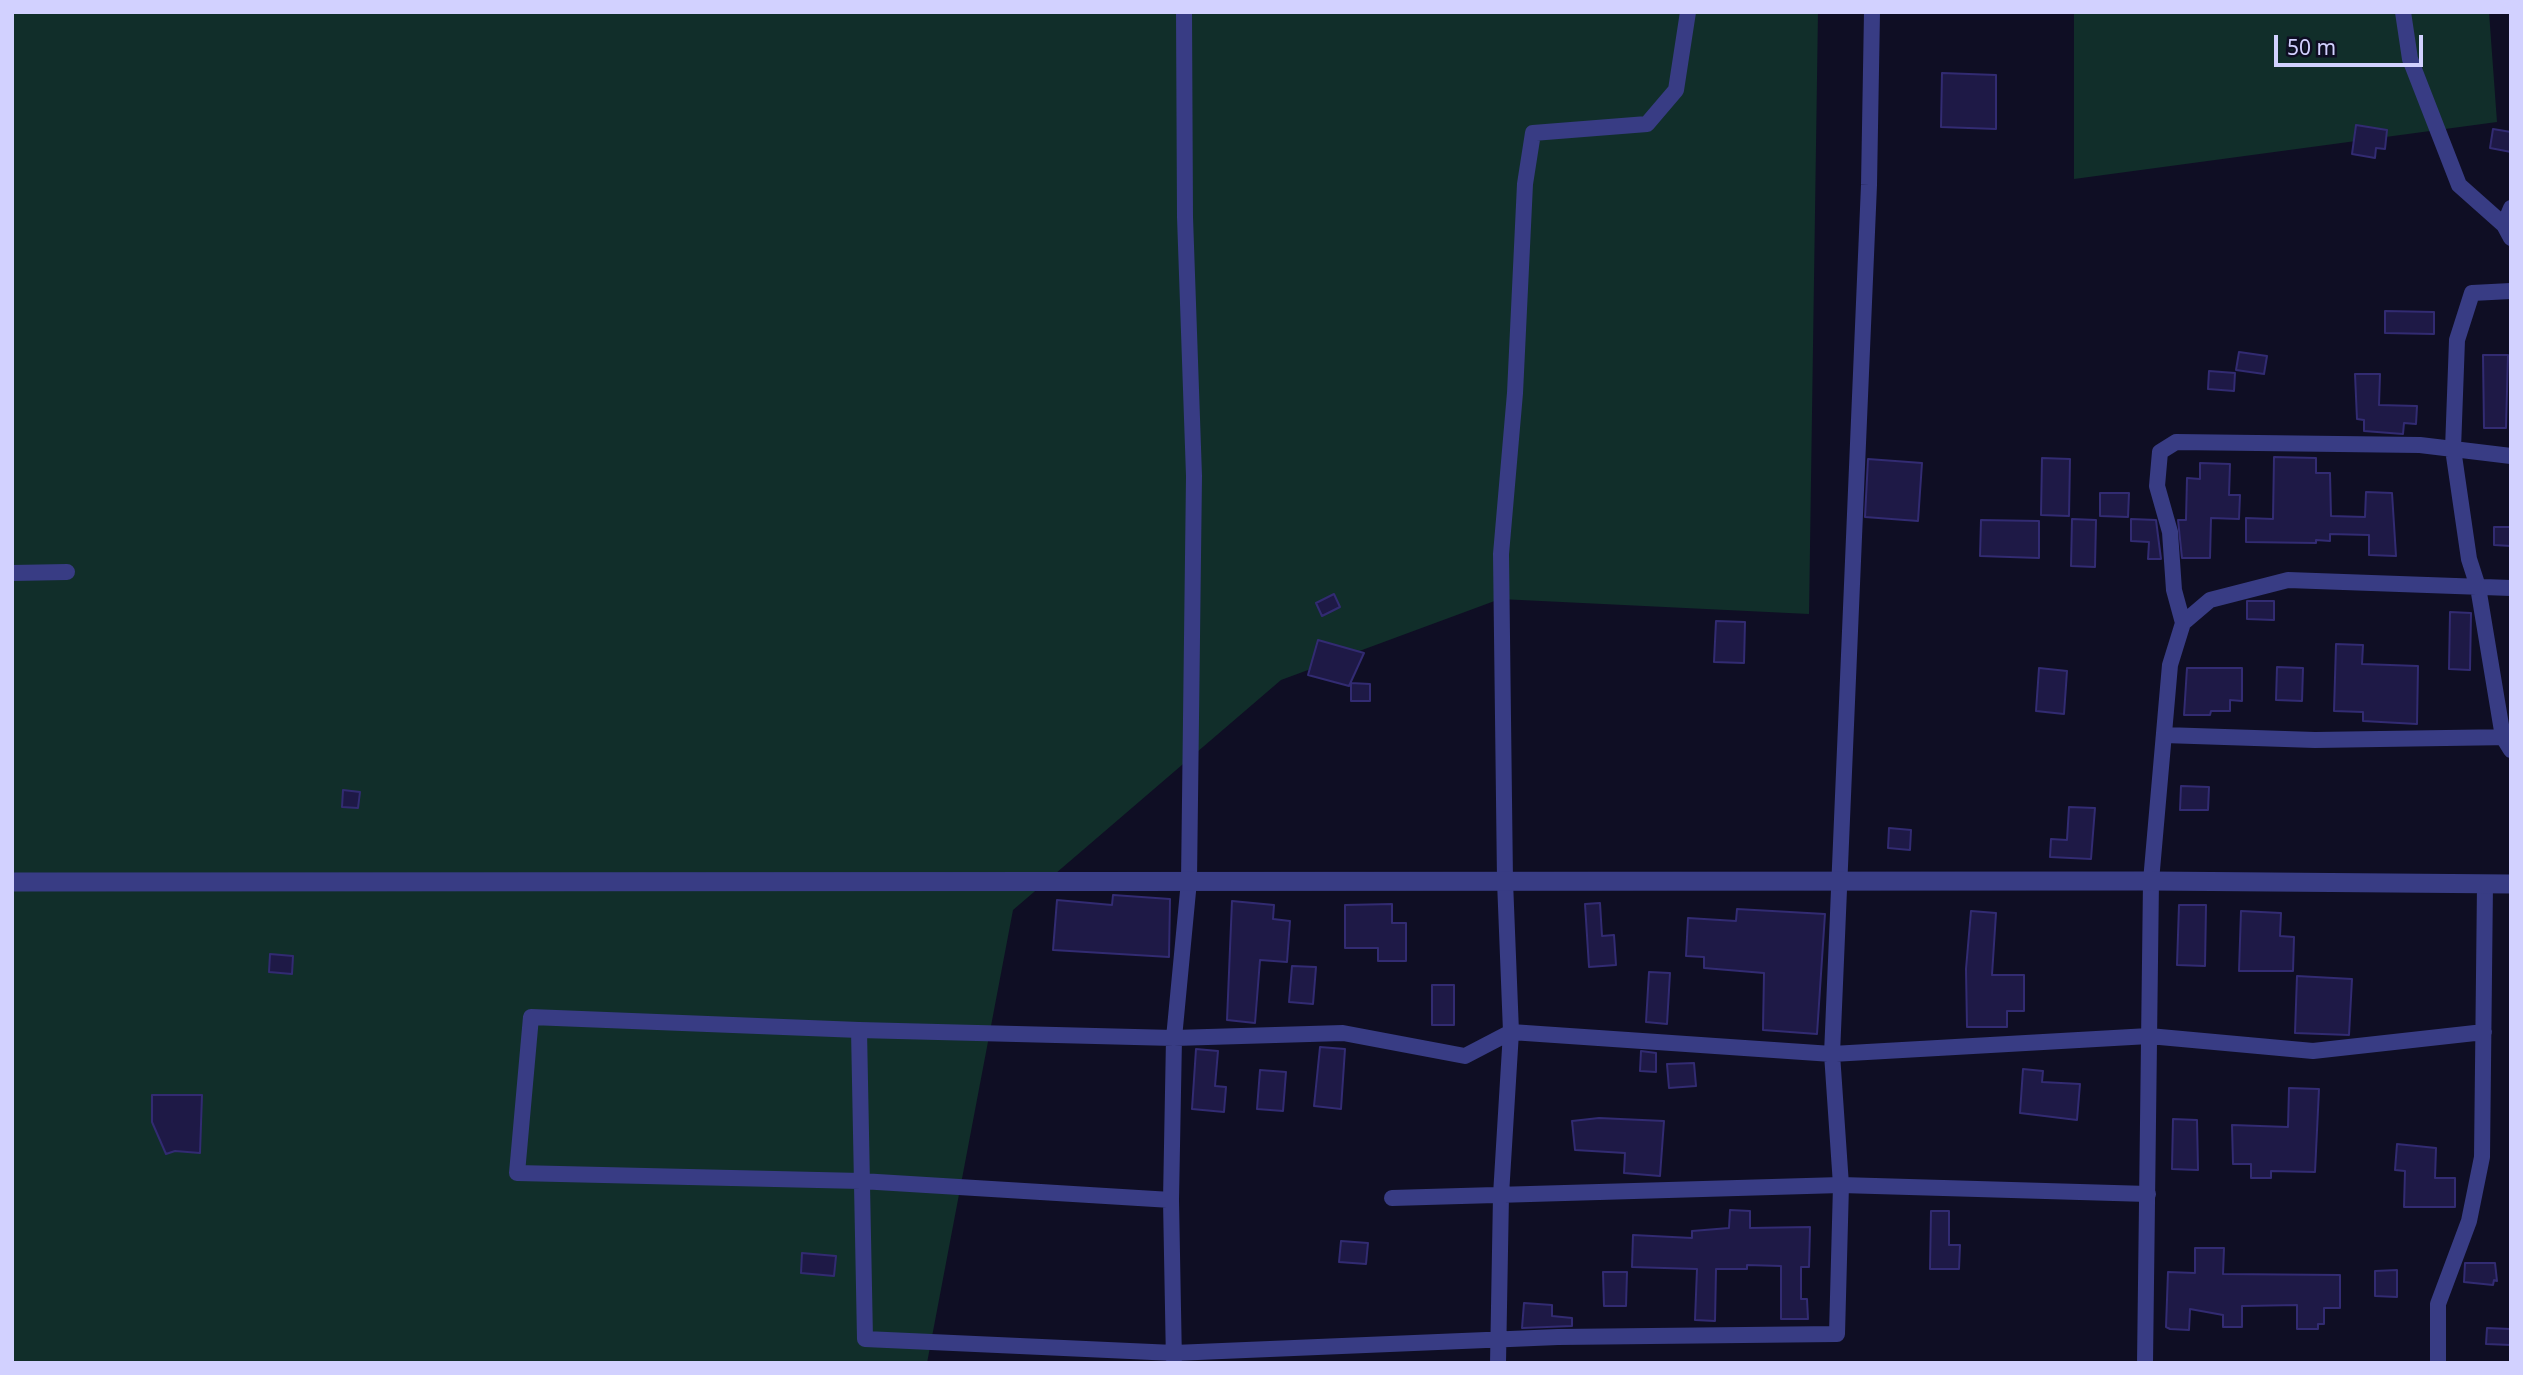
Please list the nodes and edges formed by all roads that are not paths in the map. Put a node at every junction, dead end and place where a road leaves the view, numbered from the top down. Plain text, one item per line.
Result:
1 (1184, 12) edge
2 (1688, 12) edge
3 (1872, 12) edge
4 (2403, 12) edge
5 (2511, 208) edge
6 (2507, 231) edge
7 (2511, 291) edge
8 (2453, 449) junction
9 (2511, 456) edge
10 (67, 572) dead end
11 (12, 573) edge
12 (2478, 586) junction
13 (2511, 588) edge
14 (2183, 623) junction
15 (2164, 736) junction
16 (2508, 741) edge
17 (1189, 881) junction
18 (1505, 881) junction
19 (1838, 881) junction
20 (2151, 881) junction
21 (12, 882) edge
22 (2485, 884) junction
23 (2511, 884) edge
24 (859, 1030) junction
25 (1511, 1032) junction
26 (2484, 1032) junction
27 (2149, 1035) junction
28 (1174, 1038) junction
29 (1832, 1054) junction
30 (861, 1181) junction
31 (1841, 1185) junction
32 (2148, 1194) junction
33 (1502, 1195) junction
34 (1392, 1198) dead end
35 (1171, 1200) junction
36 (1497, 1340) junction
37 (1174, 1358) edge
38 (1498, 1363) edge
39 (2146, 1363) edge
40 (2438, 1363) edge

1 - 17 street
2 - 18 street
3 - 19 street
4 - 6 street
5 - 6 street
7 - 8 street
8 - 9 street
8 - 12 street
8 - 14 street
10 - 11 street
12 - 13 street
12 - 14 street
12 - 16 street
14 - 15 street
15 - 16 street
15 - 20 street
17 - 18 street
17 - 21 street
17 - 28 street
18 - 19 street
18 - 25 street
19 - 20 street
19 - 29 street
20 - 22 street
20 - 27 street
22 - 23 street
22 - 26 street
24 - 28 street
24 - 30 street
24 - 30 street
25 - 28 street
25 - 29 street
25 - 33 street
26 - 27 street
26 - 40 street
27 - 29 street
27 - 32 street
28 - 35 street
29 - 31 street
30 - 35 street
30 - 37 street
31 - 32 street
31 - 33 street
31 - 36 street
32 - 39 street
33 - 34 street
33 - 36 street
35 - 37 street
36 - 37 street
36 - 38 street

